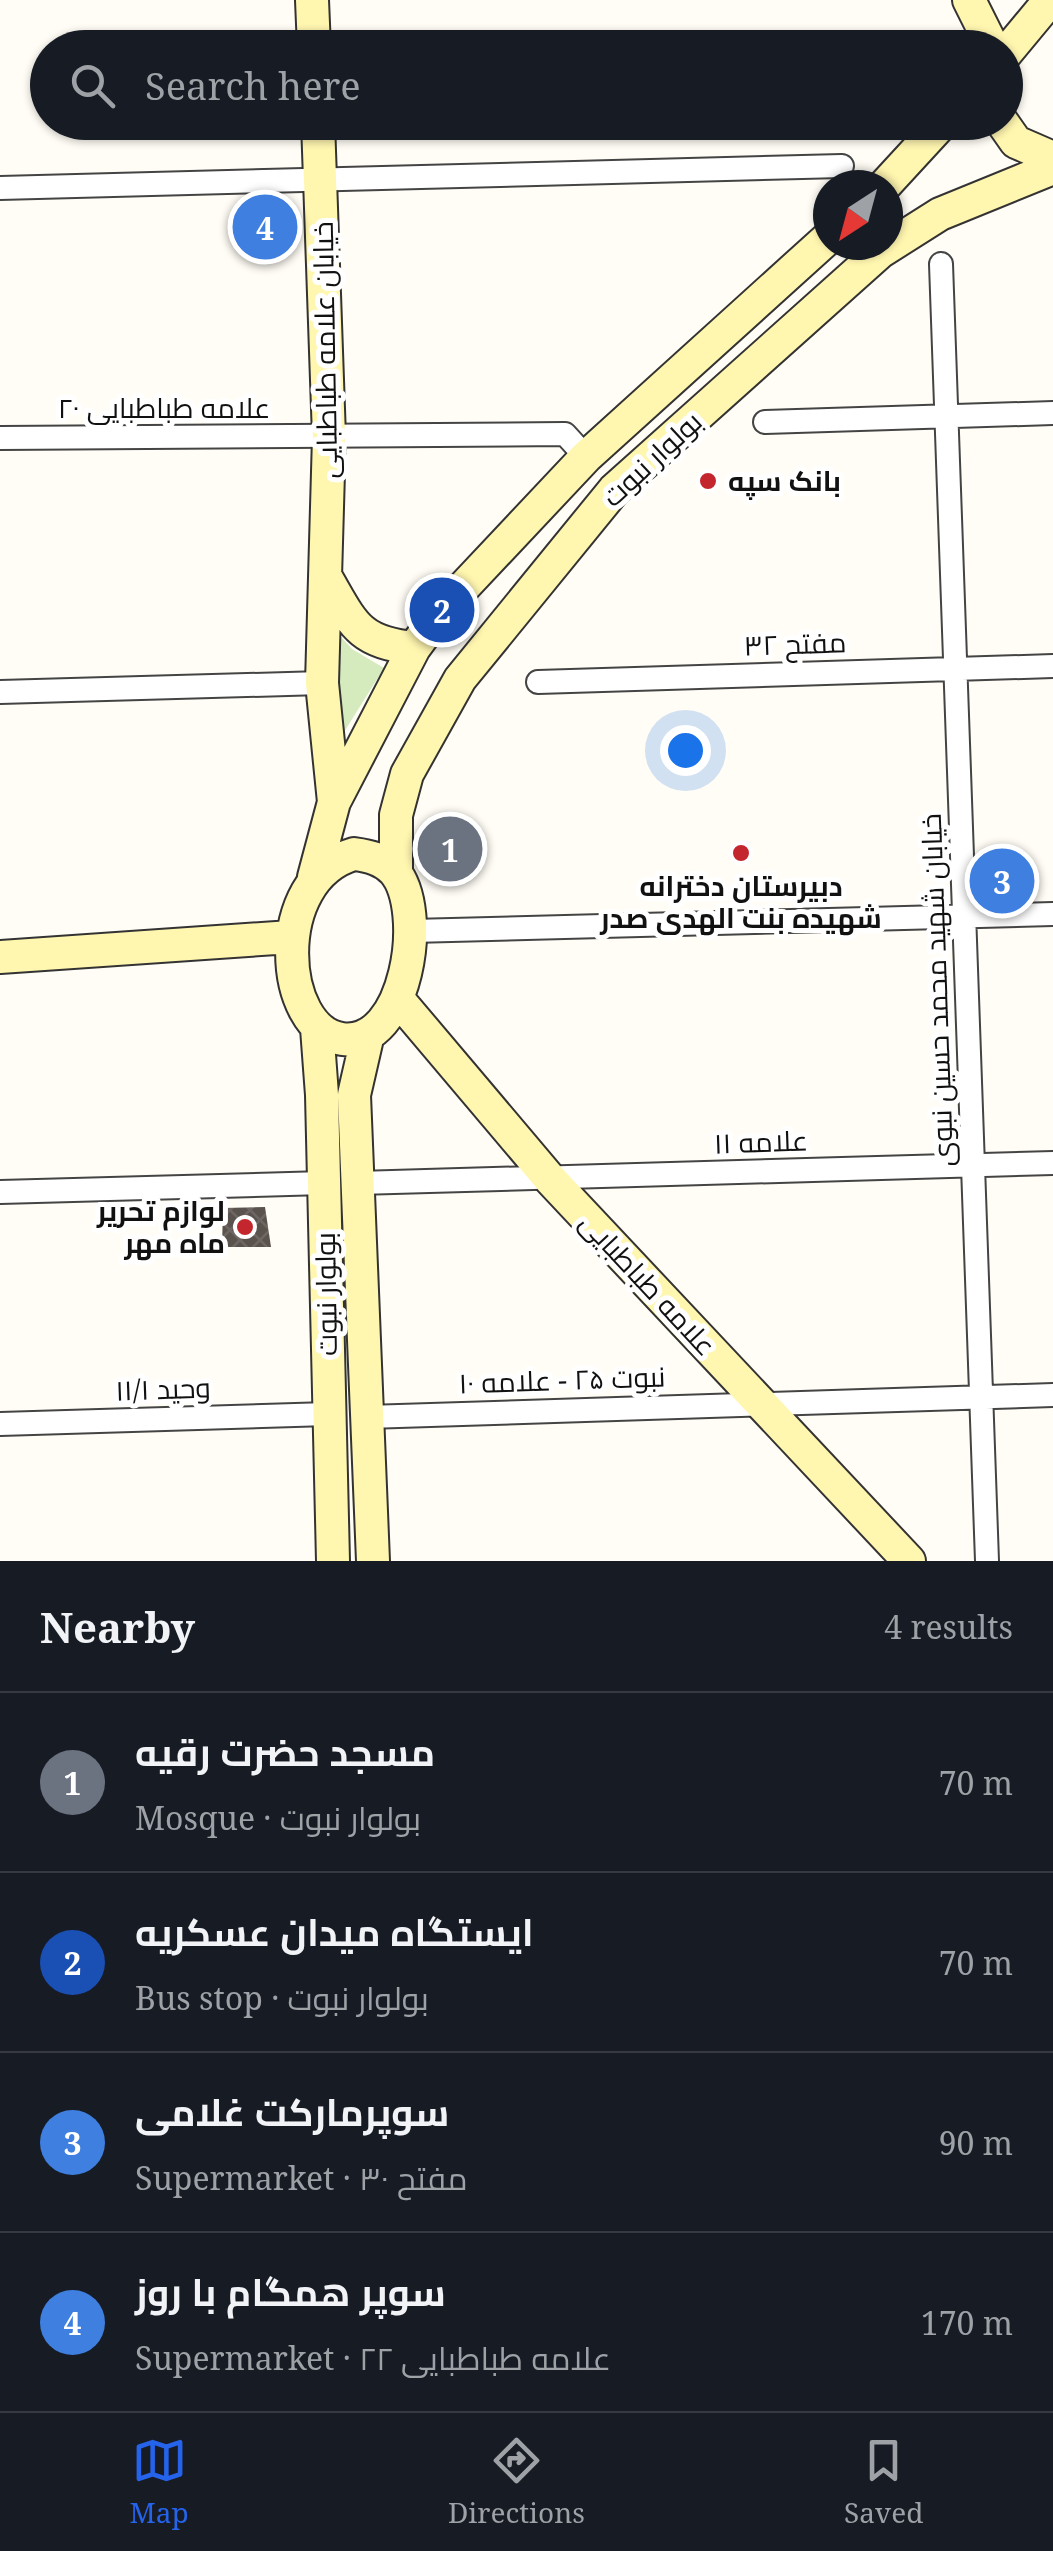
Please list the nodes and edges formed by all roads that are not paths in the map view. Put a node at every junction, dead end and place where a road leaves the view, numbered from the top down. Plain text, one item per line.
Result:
1 (312, 0) edge
2 (970, 0) edge
3 (1050, 0) edge
4 (313, 30) edge
5 (984, 30) edge
6 (1023, 33) edge
7 (319, 140) edge
8 (926, 140) edge
9 (1015, 140) edge
10 (1053, 158) edge
11 (842, 166) dead end
12 (1053, 168) edge
13 (898, 170) edge
14 (321, 180) junction
15 (0, 188) edge
16 (813, 252) edge
17 (942, 264) dead end
18 (1053, 413) edge
19 (947, 416) junction
20 (765, 422) dead end
21 (328, 437) junction
22 (0, 438) edge
23 (586, 457) junction
24 (326, 577) junction
25 (414, 648) junction
26 (1053, 666) edge
27 (956, 669) junction
28 (538, 682) dead end
29 (322, 683) junction
30 (0, 692) edge
31 (334, 802) junction
32 (396, 872) junction
33 (314, 877) junction
34 (1053, 914) edge
35 (964, 916) junction
36 (412, 931) junction
37 (291, 937) junction
38 (0, 957) edge
39 (396, 998) junction
40 (317, 1028) junction
41 (368, 1034) junction
42 (1053, 1163) edge
43 (973, 1165) junction
44 (550, 1179) junction
45 (324, 1184) junction
46 (358, 1184) junction
47 (0, 1192) edge
48 (1053, 1394) edge
49 (981, 1396) junction
50 (760, 1403) junction
51 (328, 1414) junction
52 (367, 1417) junction
53 (0, 1424) edge
54 (333, 1561) edge
55 (372, 1561) edge
56 (909, 1561) edge
57 (987, 1561) edge

1 - 4 main road
2 - 5 main road
3 - 6 main road
7 - 14 main road, خیابان علامه طباطبایی
8 - 13 main road
9 - 10 main road
11 - 14 street
12 - 32 main road, بولوار نبوت
14 - 15 street
14 - 21 main road, خیابان علامه طباطبایی
16 - 23 main road, بولوار نبوت
17 - 19 street, خیابان شهید محمد حسین نبوی
18 - 19 street
19 - 20 street
19 - 27 street, خیابان شهید محمد حسین نبوی
21 - 22 street, علامه طباطبایی ۲۰
21 - 23 street, علامه طباطبایی ۲۰
21 - 24 main road, خیابان علامه طباطبایی
23 - 25 main road, بولوار نبوت
24 - 25 main road
24 - 29 main road, خیابان علامه طباطبایی
25 - 31 main road, بولوار نبوت
26 - 27 street, مفتح ۳۲
27 - 28 street, مفتح ۳۲
27 - 35 street, خیابان شهید محمد حسین نبوی
29 - 30 street
29 - 31 main road, خیابان علامه طباطبایی
31 - 33 main road, بولوار نبوت
32 - 33 main road
32 - 36 main road
33 - 37 main road
34 - 35 street
35 - 36 street
35 - 43 street, خیابان شهید محمد حسین نبوی
36 - 39 main road
37 - 38 main road
37 - 40 main road
39 - 41 main road
39 - 44 main road, علامه طباطبایی
40 - 41 main road
40 - 45 main road, بولوار نبوت
41 - 46 main road, بولوار نبوت
42 - 43 street, علامه ۱۱
43 - 44 street, علامه ۱۱
43 - 49 street, خیابان شهید محمد حسین نبوی
44 - 46 street, علامه ۱۱
44 - 50 main road, علامه طباطبایی
45 - 47 street
45 - 51 main road, بولوار نبوت
46 - 52 main road, بولوار نبوت
48 - 49 street, نبوت ۲۵ - علامه ۱۰
49 - 50 street, نبوت ۲۵ - علامه ۱۰
49 - 57 street, خیابان شهید محمد حسین نبوی
50 - 52 street, نبوت ۲۵ - علامه ۱۰
50 - 56 main road, علامه طباطبایی
51 - 53 street, وحید ۱۱/۱
51 - 54 main road, بولوار نبوت
52 - 55 main road, بولوار نبوت

